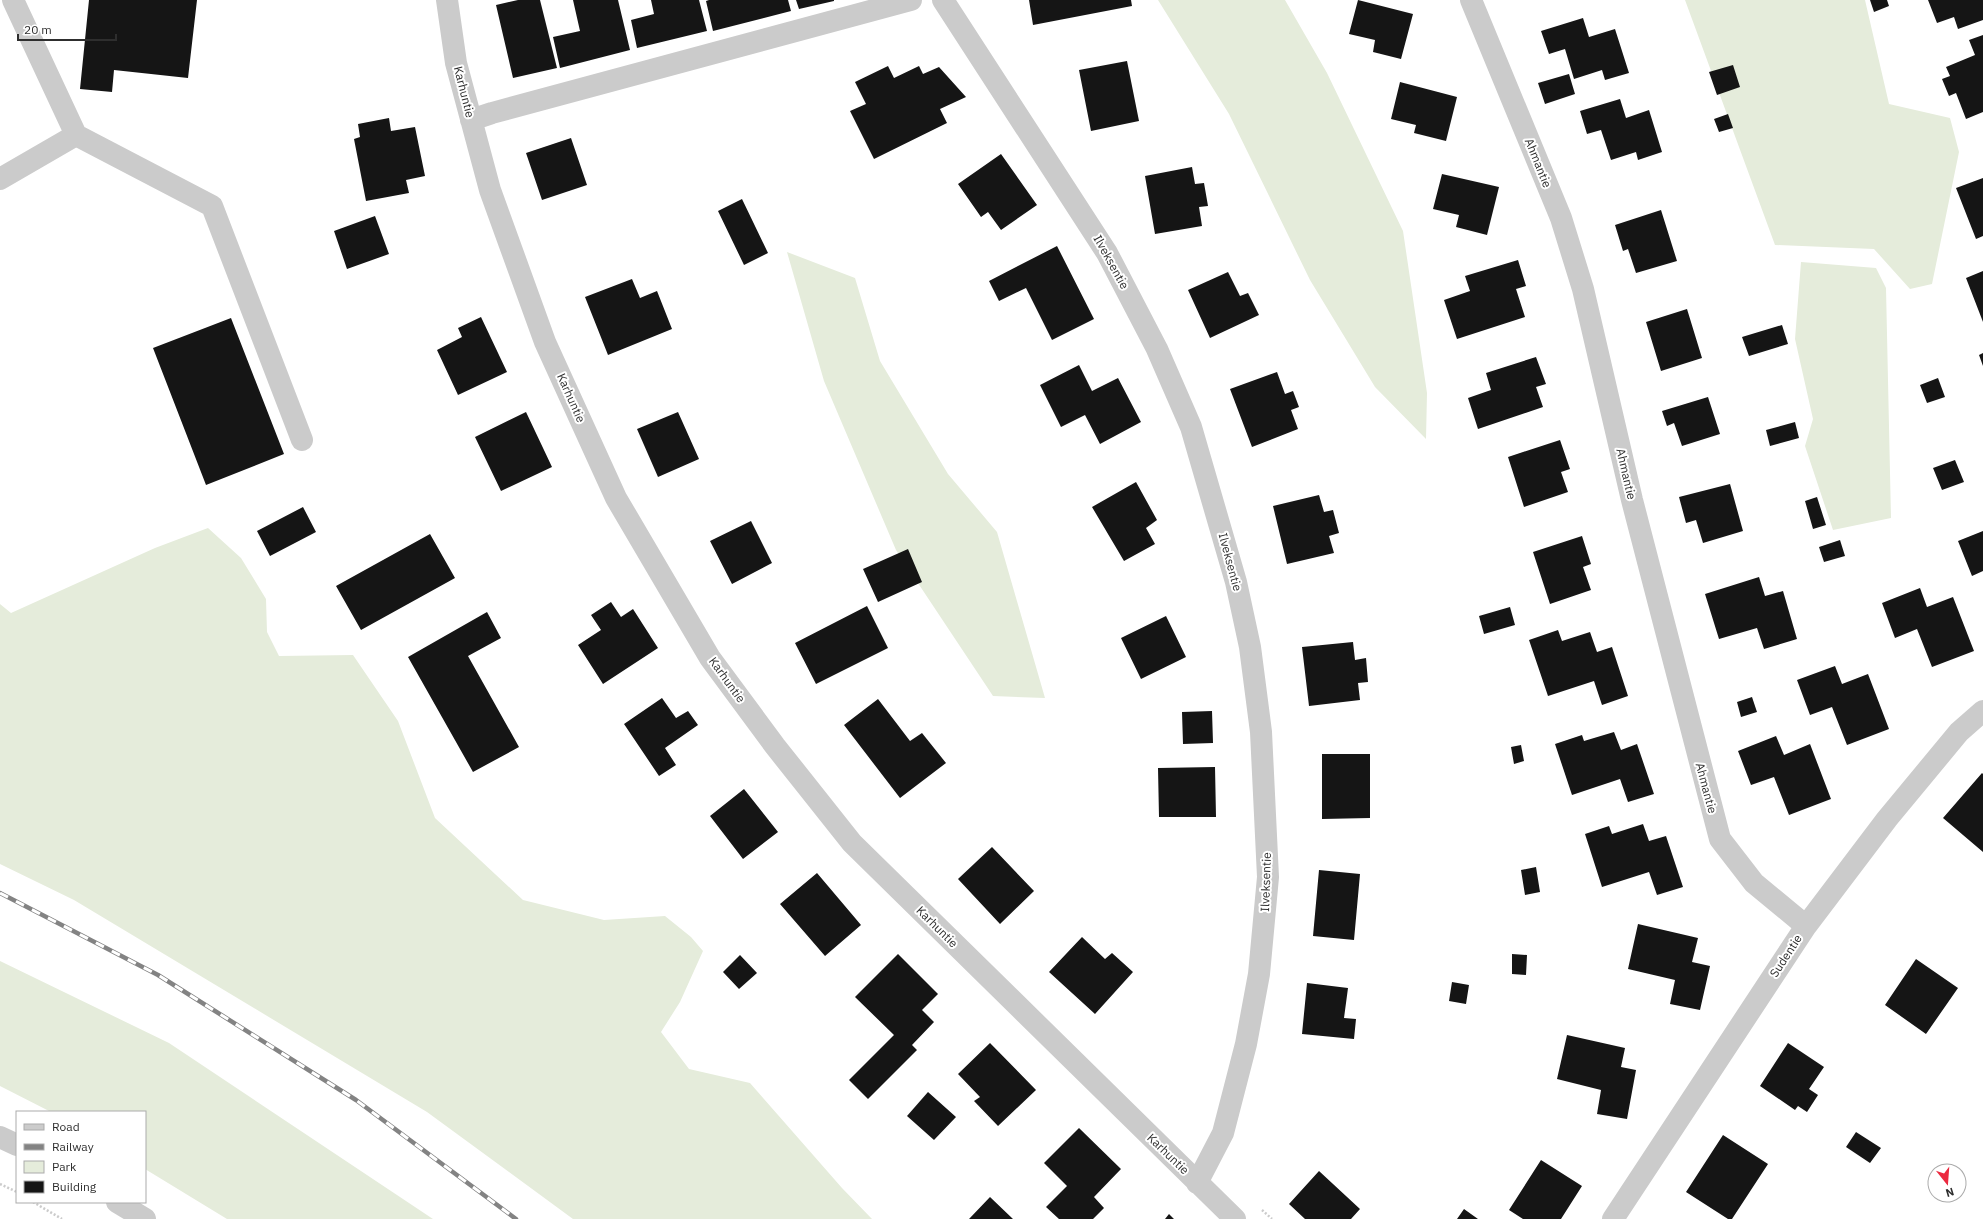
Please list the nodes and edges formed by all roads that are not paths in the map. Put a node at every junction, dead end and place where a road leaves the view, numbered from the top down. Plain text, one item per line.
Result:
1 (13, 0) edge
2 (447, 0) edge
3 (911, 0) edge
4 (943, 0) edge
5 (1471, 0) edge
6 (471, 120) junction
7 (76, 135) junction
8 (0, 179) edge
9 (302, 440) dead end
10 (1983, 711) edge
11 (1806, 926) junction
12 (0, 1137) edge
13 (16, 1144) edge
14 (1197, 1183) junction
15 (119, 1203) edge
16 (144, 1219) edge
17 (1235, 1219) edge
18 (1613, 1219) edge

1 - 7 street
2 - 6 street, Karhuntie
3 - 6 street
4 - 14 street, Ilveksentie
5 - 11 street, Ahmantie
6 - 14 street, Karhuntie
7 - 8 street
7 - 9 street
10 - 11 street, Sudentie
11 - 18 street, Sudentie
12 - 13 street
14 - 17 street, Karhuntie
15 - 16 street

